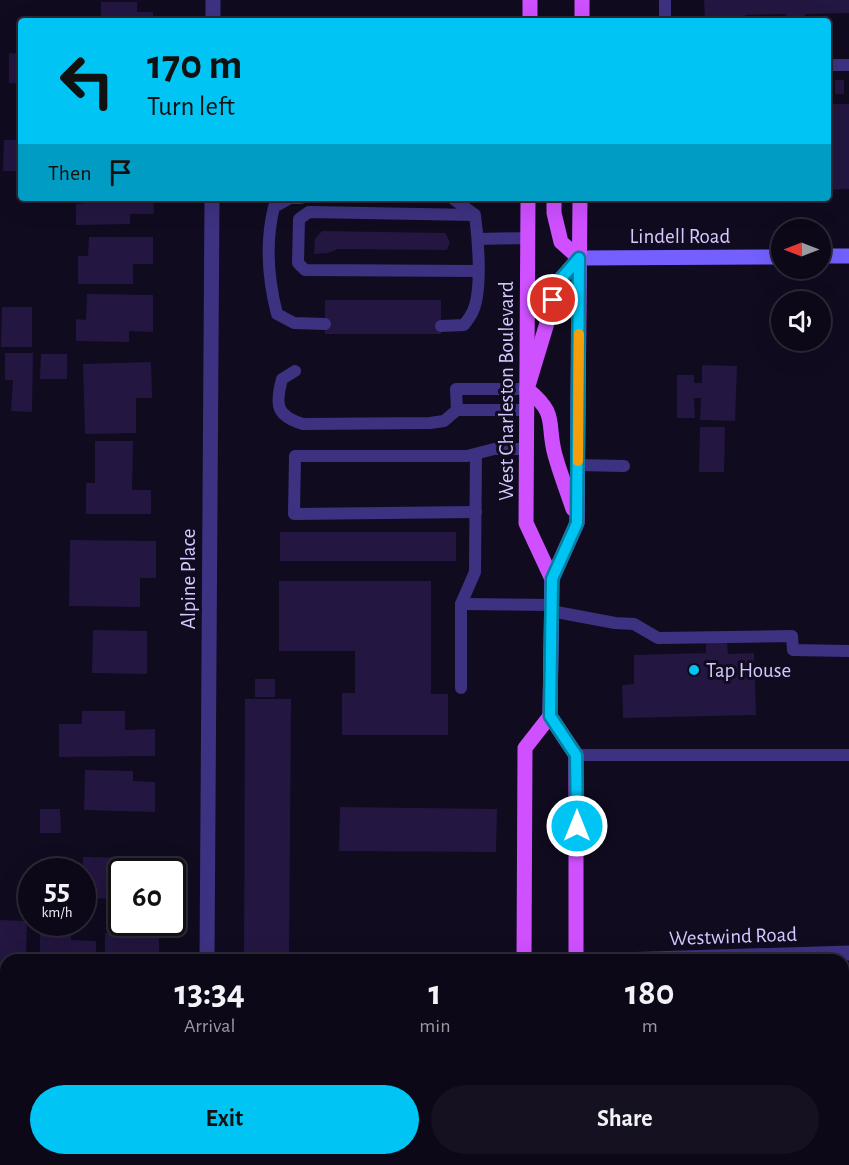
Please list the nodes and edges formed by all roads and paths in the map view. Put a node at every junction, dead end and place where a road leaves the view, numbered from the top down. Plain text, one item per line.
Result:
1 (213, 0) edge
2 (530, 0) edge
3 (582, 0) edge
4 (665, 0) edge
5 (213, 18) edge
6 (530, 18) edge
7 (582, 18) edge
8 (665, 18) edge
9 (831, 65) edge
10 (849, 65) edge
11 (212, 201) edge
12 (285, 201) edge
13 (456, 201) edge
14 (528, 201) edge
15 (554, 201) edge
16 (580, 201) edge
17 (475, 215) junction
18 (528, 238) junction
19 (478, 239) junction
20 (831, 256) edge
21 (849, 256) edge
22 (771, 257) edge
23 (579, 258) junction
24 (478, 271) junction
25 (325, 324) dead end
26 (441, 326) dead end
27 (295, 371) dead end
28 (527, 389) junction
29 (457, 410) junction
30 (527, 410) junction
31 (527, 449) junction
32 (477, 454) junction
33 (578, 465) junction
34 (624, 466) dead end
35 (476, 512) junction
36 (577, 523) junction
37 (552, 579) junction
38 (461, 604) junction
39 (551, 608) junction
40 (849, 651) edge
41 (461, 688) dead end
42 (550, 716) junction
43 (576, 755) junction
44 (849, 755) edge
45 (849, 953) edge
46 (207, 954) edge
47 (524, 954) edge
48 (576, 954) edge
49 (816, 954) edge

1 - 5 street
2 - 6 main road
3 - 7 main road
4 - 8 lane
9 - 10 lane
11 - 46 street, Alpine Place
12 - 25 lane
13 - 17 lane
14 - 18 main road, West Charleston Boulevard
15 - 23 main road
16 - 23 main road, West Charleston Boulevard
17 - 19 lane
17 - 24 lane
18 - 19 lane
18 - 28 main road, West Charleston Boulevard
19 - 24 lane
20 - 21 street
22 - 23 street, Lindell Road
23 - 28 main road
23 - 33 main road, West Charleston Boulevard
24 - 26 lane
27 - 29 lane
28 - 29 lane
28 - 30 main road, West Charleston Boulevard
28 - 36 main road
29 - 30 lane
30 - 31 main road, West Charleston Boulevard
31 - 32 lane
31 - 37 main road, West Charleston Boulevard
32 - 35 lane
32 - 35 lane
33 - 34 lane
33 - 36 main road, West Charleston Boulevard
35 - 38 lane
36 - 37 main road, West Charleston Boulevard
37 - 39 main road, West Charleston Boulevard
38 - 39 lane
38 - 41 lane
39 - 40 lane
39 - 42 main road, West Charleston Boulevard
42 - 43 main road
42 - 47 main road
43 - 44 lane
43 - 48 main road
45 - 49 street, Westwind Road

